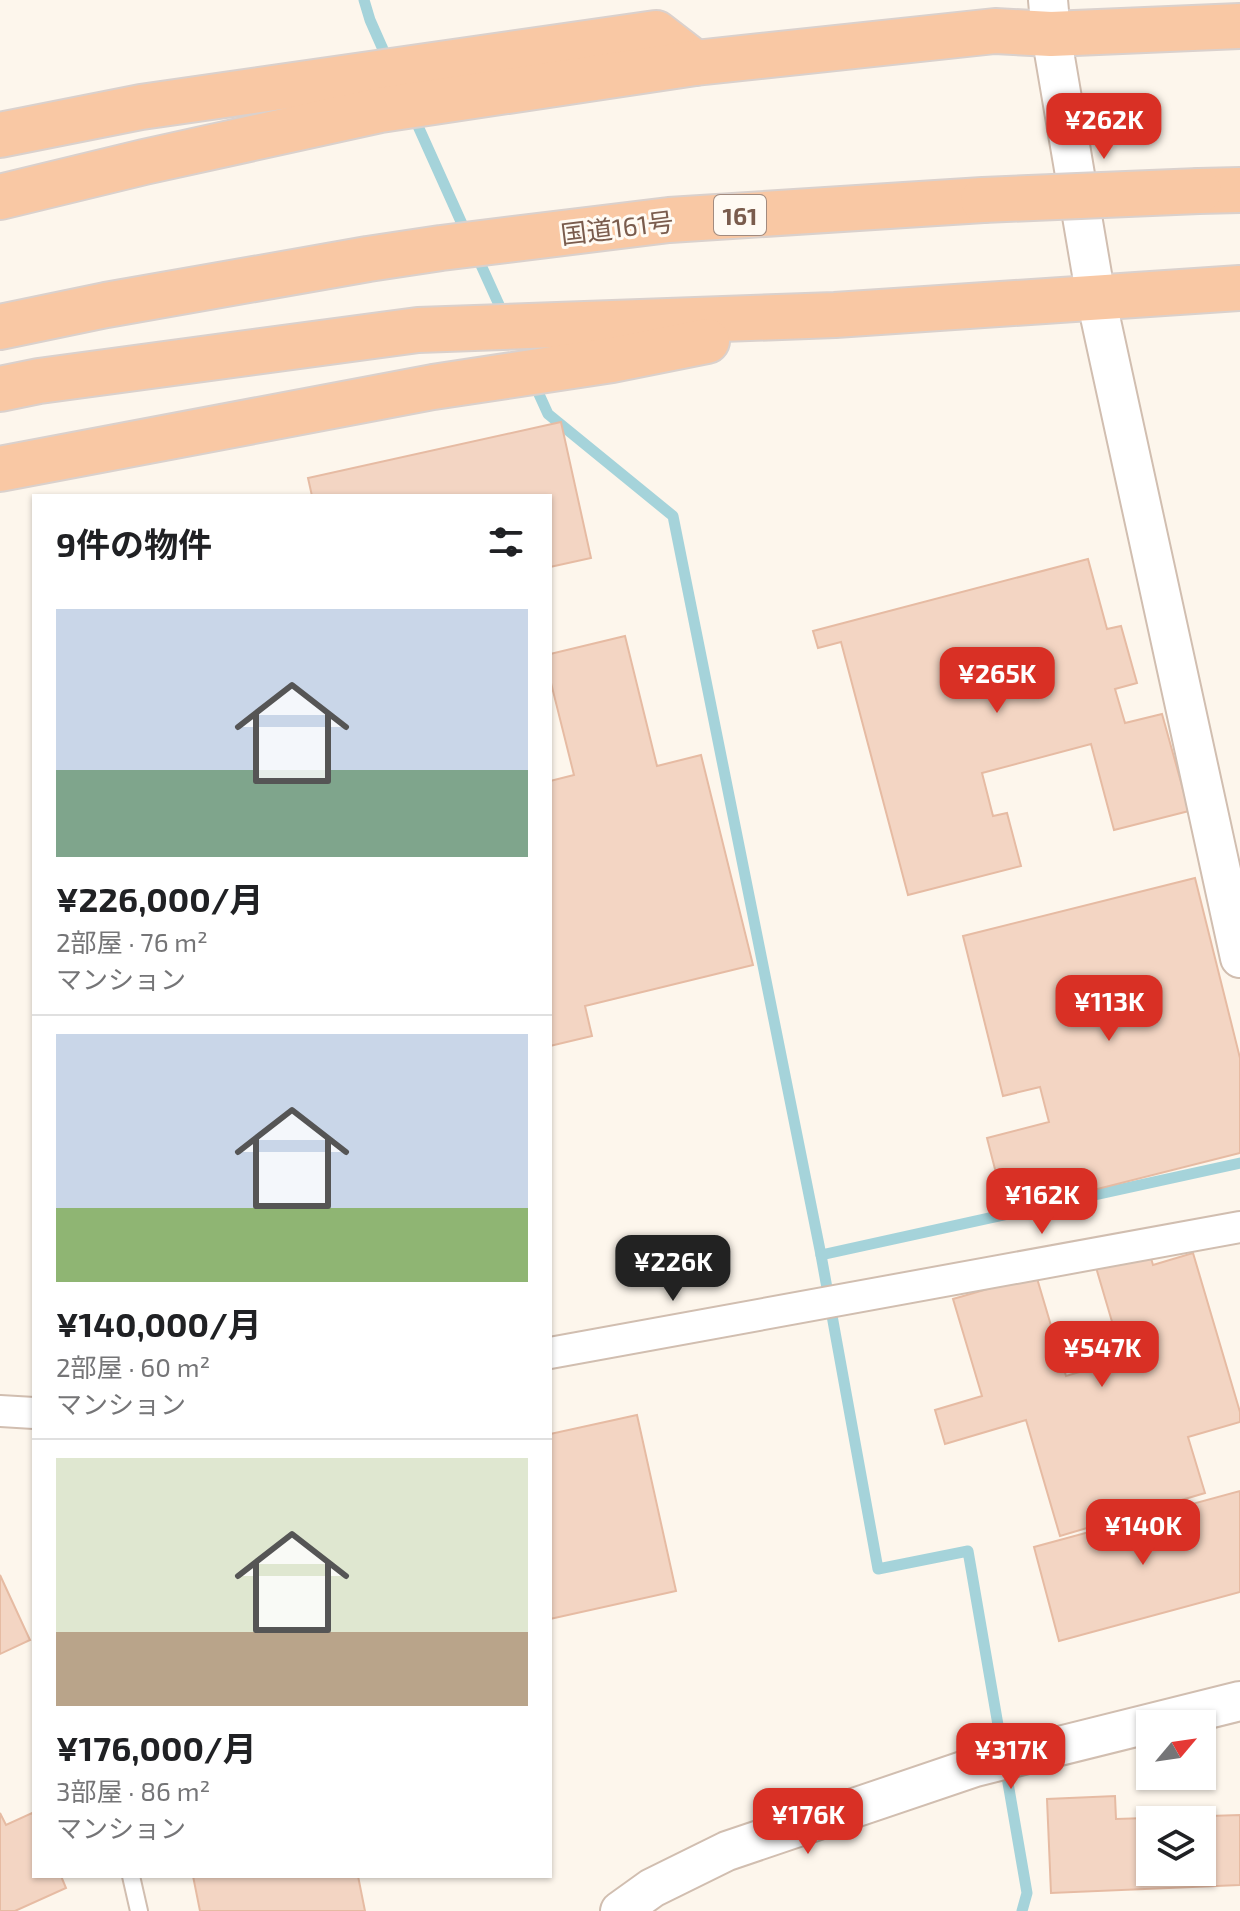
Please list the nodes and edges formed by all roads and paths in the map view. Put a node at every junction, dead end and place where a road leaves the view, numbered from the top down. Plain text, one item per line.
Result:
1 (1050, 17) edge
2 (1240, 26) edge
3 (373, 92) junction
4 (0, 135) edge
5 (1220, 190) edge
6 (0, 197) edge
7 (1240, 288) edge
8 (1096, 298) junction
9 (835, 315) junction
10 (0, 327) edge
11 (0, 389) edge
12 (0, 469) edge
13 (1240, 958) edge
14 (1240, 1227) edge
15 (552, 1353) edge
16 (0, 1411) edge
17 (32, 1413) edge
18 (1240, 1701) edge
19 (131, 1878) edge
20 (139, 1911) edge
21 (620, 1911) edge

1 - 2 highway
1 - 3 highway
1 - 8 street
3 - 4 highway
3 - 6 highway
5 - 10 highway, 国道161号 / 161, bridge
7 - 8 highway
8 - 9 highway
8 - 13 street
9 - 11 highway
9 - 12 highway
14 - 15 street
16 - 17 street
18 - 21 street
19 - 20 lane

